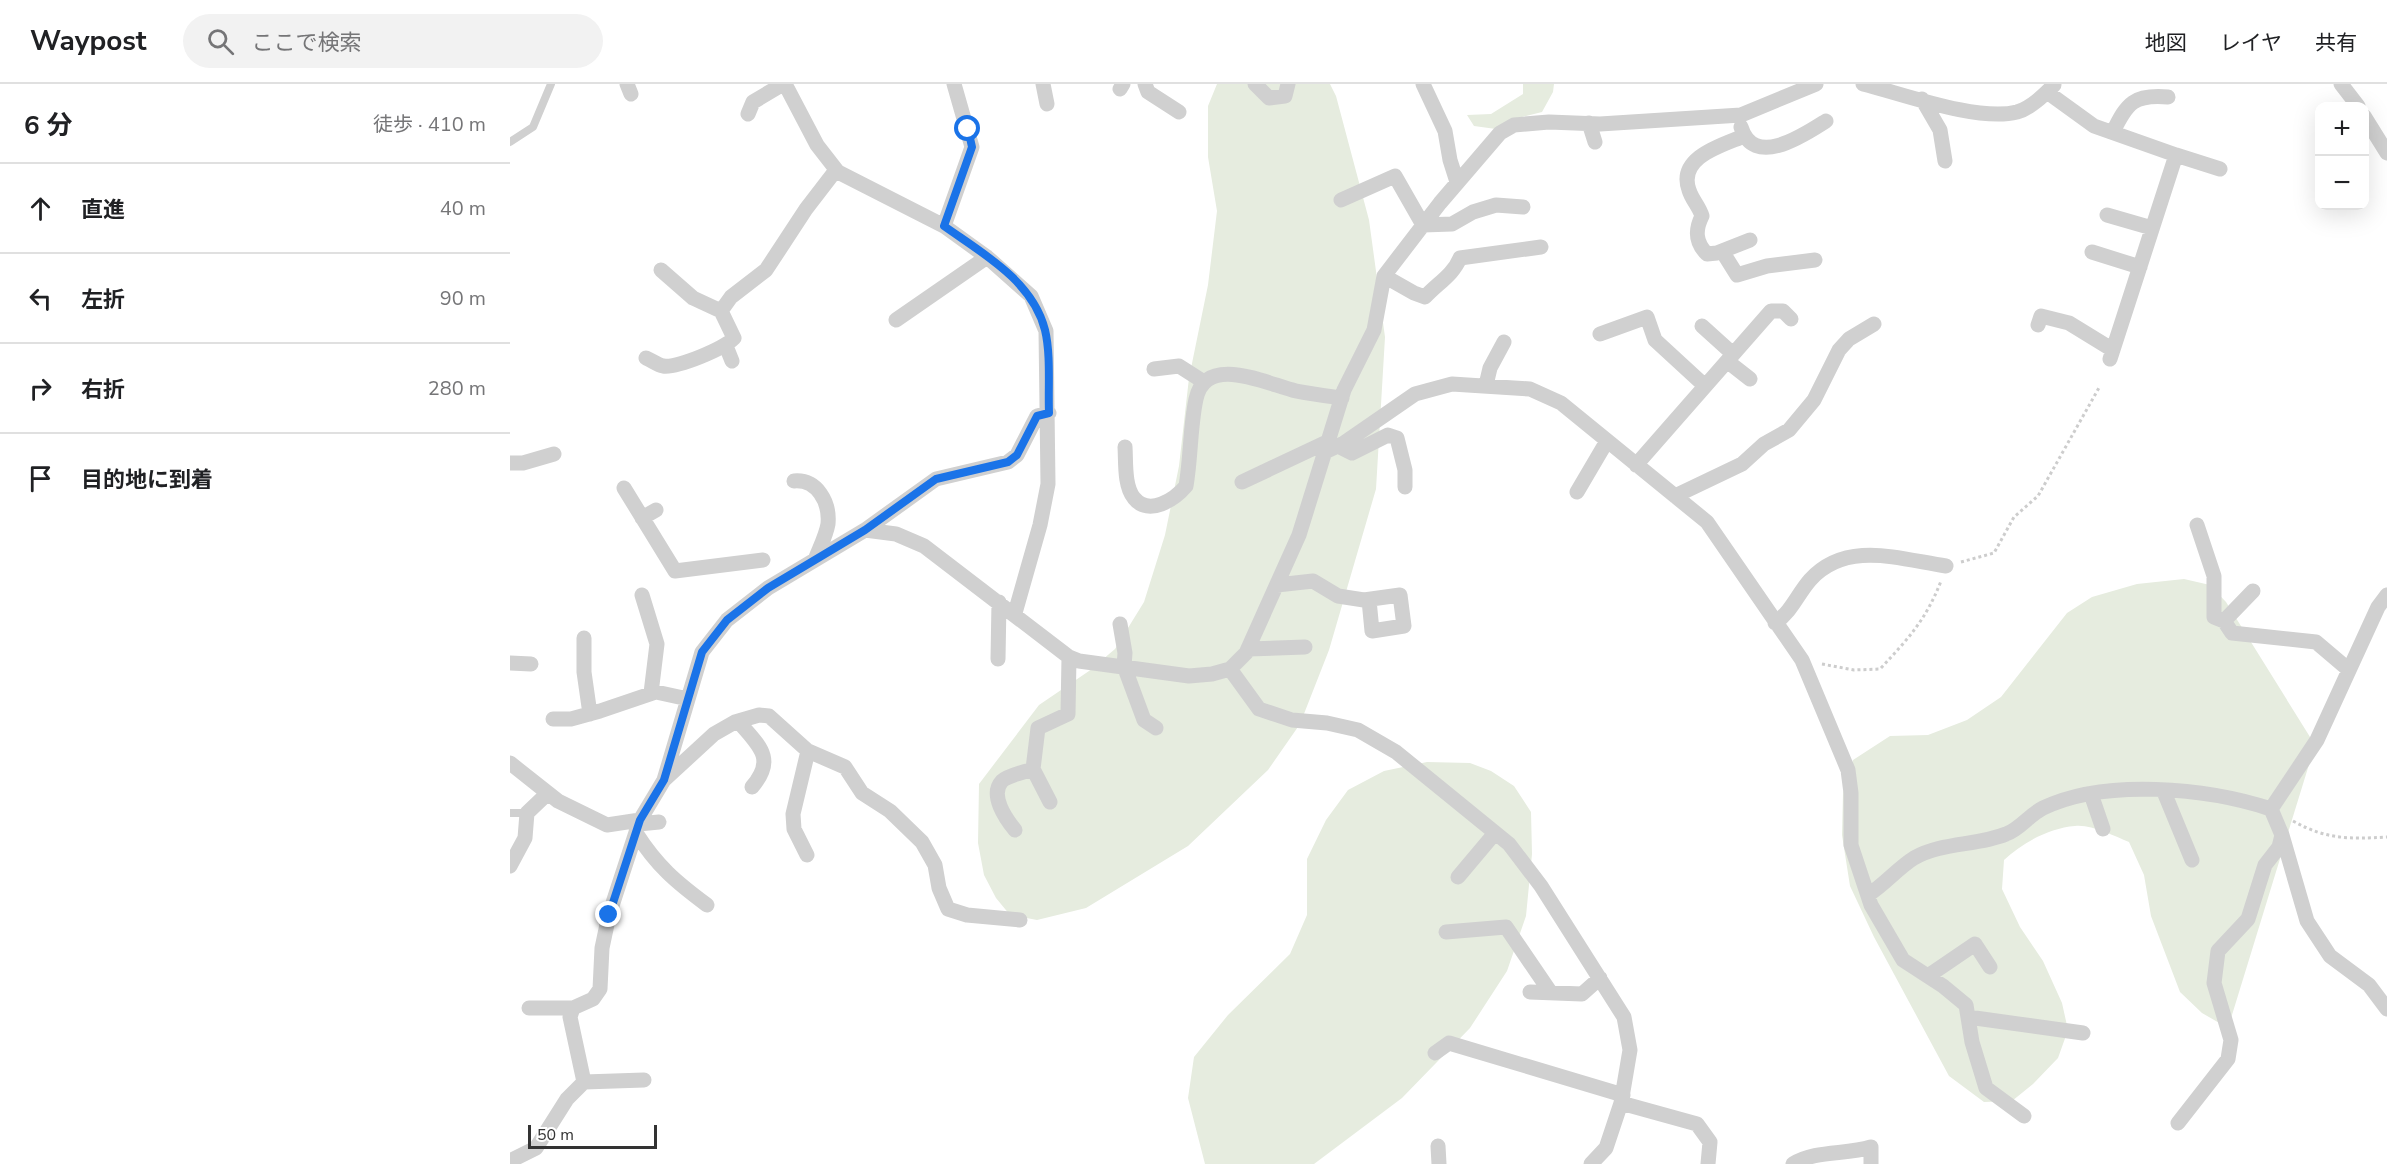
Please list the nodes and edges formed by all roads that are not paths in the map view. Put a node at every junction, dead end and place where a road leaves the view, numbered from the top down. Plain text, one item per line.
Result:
1 (551, 84) edge
2 (784, 84) edge
3 (954, 84) edge
4 (1059, 84) edge
5 (1145, 84) edge
6 (1255, 84) edge
7 (1288, 84) edge
8 (1423, 84) edge
9 (1816, 84) edge
10 (1863, 84) edge
11 (2341, 84) edge
12 (2051, 88) edge
13 (1045, 93) edge
14 (2168, 97) dead end
15 (1923, 99) junction
16 (2355, 102) edge
17 (1179, 112) dead end
18 (748, 114) dead end
19 (1737, 115) junction
20 (1826, 121) dead end
21 (1588, 123) junction
22 (2369, 124) edge
23 (2113, 132) junction
24 (1744, 136) junction
25 (510, 142) edge
26 (1595, 142) dead end
27 (2387, 153) edge
28 (2176, 155) junction
29 (1945, 161) dead end
30 (2220, 169) dead end
31 (836, 170) junction
32 (1457, 182) junction
33 (1341, 200) dead end
34 (1523, 207) dead end
35 (2107, 215) dead end
36 (1423, 225) junction
37 (944, 226) junction
38 (2152, 228) junction
39 (1750, 240) dead end
40 (1541, 247) dead end
41 (1722, 251) junction
42 (2092, 252) dead end
43 (987, 257) junction
44 (1815, 260) dead end
45 (2140, 267) junction
46 (661, 270) dead end
47 (1384, 276) junction
48 (721, 311) junction
49 (1791, 319) dead end
50 (896, 320) dead end
51 (1874, 324) dead end
52 (2038, 325) dead end
53 (1702, 326) dead end
54 (1600, 334) dead end
55 (1504, 342) dead end
56 (1730, 357) junction
57 (652, 366) dead end
58 (1154, 369) dead end
59 (1750, 379) dead end
60 (1204, 382) junction
61 (1486, 385) junction
62 (1705, 386) junction
63 (1342, 398) junction
64 (1049, 413) junction
65 (1607, 441) junction
66 (1331, 446) junction
67 (1125, 447) dead end
68 (554, 454) dead end
69 (510, 463) edge
70 (1636, 465) junction
71 (794, 481) dead end
72 (1242, 482) dead end
73 (1405, 487) dead end
74 (624, 488) dead end
75 (1576, 492) dead end
76 (1675, 496) junction
77 (656, 510) dead end
78 (642, 518) junction
79 (2197, 525) dead end
80 (865, 530) junction
81 (814, 560) junction
82 (1946, 566) road end
83 (785, 578) junction
84 (1277, 585) junction
85 (2253, 591) dead end
86 (642, 595) dead end
87 (2387, 596) edge
88 (1369, 600) dead end
89 (999, 602) junction
90 (1015, 613) junction
91 (2224, 621) junction
92 (1775, 623) junction
93 (1120, 624) dead end
94 (584, 638) dead end
95 (1305, 647) dead end
96 (1248, 649) junction
97 (1069, 657) junction
98 (998, 659) dead end
99 (510, 663) edge
100 (531, 664) dead end
101 (1124, 666) junction
102 (1230, 669) junction
103 (2349, 670) junction
104 (651, 693) junction
105 (688, 699) junction
106 (590, 714) junction
107 (553, 719) dead end
108 (738, 721) junction
109 (1156, 728) dead end
110 (808, 751) junction
111 (510, 763) edge
112 (1033, 769) junction
113 (664, 780) junction
114 (752, 787) dead end
115 (2164, 792) junction
116 (548, 794) junction
117 (2091, 794) junction
118 (1050, 802) dead end
119 (2271, 809) junction
120 (510, 813) edge
121 (527, 813) junction
122 (659, 822) dead end
123 (638, 826) junction
124 (2103, 829) dead end
125 (1015, 830) dead end
126 (1496, 833) junction
127 (2282, 835) junction
128 (807, 855) dead end
129 (2192, 860) dead end
130 (510, 866) edge
131 (1458, 877) dead end
132 (1868, 895) junction
133 (707, 905) dead end
134 (1020, 920) dead end
135 (1446, 932) dead end
136 (1990, 967) dead end
137 (1928, 976) junction
138 (1600, 978) junction
139 (1530, 992) dead end
140 (1551, 993) junction
141 (529, 1008) dead end
142 (573, 1008) junction
143 (2387, 1009) edge
144 (1968, 1017) junction
145 (2083, 1033) dead end
146 (1435, 1053) dead end
147 (644, 1080) dead end
148 (584, 1082) junction
149 (1622, 1099) junction
150 (2024, 1116) dead end
151 (2178, 1123) dead end
152 (1438, 1146) dead end
153 (510, 1161) edge
154 (1439, 1164) edge
155 (1591, 1164) edge
156 (1708, 1164) edge
157 (1793, 1164) edge
158 (1871, 1164) edge

1 - 25 lane
2 - 18 street
2 - 31 street
3 - 37 street
4 - 13 street
5 - 17 street
6 - 7 street
8 - 32 street
9 - 19 street
10 - 15 street
11 - 16 street
12 - 15 street
12 - 23 street
14 - 23 street
15 - 29 street
19 - 21 street
19 - 24 street
20 - 24 street
21 - 26 street
21 - 32 street
22 - 27 street
23 - 28 street
24 - 41 street
28 - 30 street
28 - 38 street
31 - 37 street
31 - 48 street
32 - 36 street
33 - 36 street
34 - 36 street
35 - 38 street
36 - 47 street
37 - 43 street
38 - 45 street
39 - 41 street
40 - 47 street
41 - 44 street
42 - 45 street
43 - 50 street
43 - 64 street
45 - 52 street
46 - 48 street
47 - 63 street
48 - 57 street
49 - 56 street
51 - 76 street
53 - 56 street
54 - 62 street
55 - 61 street
56 - 59 street
56 - 62 street
58 - 60 street
60 - 63 street
60 - 67 street
61 - 65 street
61 - 66 street
62 - 70 street
63 - 66 street
64 - 80 street
64 - 90 street
65 - 70 street
65 - 75 street
66 - 72 street
66 - 73 street
66 - 84 street
68 - 69 street
70 - 76 street
71 - 81 street
74 - 78 street
76 - 92 street
77 - 78 street
78 - 83 street
79 - 91 street
80 - 81 street
80 - 89 street
81 - 83 street
82 - 92 street
83 - 105 street
84 - 88 street
84 - 96 street
85 - 91 street
86 - 104 street
87 - 103 street
89 - 90 street
89 - 98 street
90 - 97 street
91 - 103 street
92 - 132 street
93 - 101 street
94 - 106 street
95 - 96 street
96 - 102 street
97 - 101 street
97 - 112 street
99 - 100 street
101 - 102 street
101 - 109 street
102 - 126 street
103 - 119 street
104 - 105 street
104 - 106 street
105 - 113 street
106 - 107 street
108 - 110 street
108 - 113 street
108 - 114 street
110 - 128 street
110 - 134 street
111 - 116 street
112 - 118 street
112 - 125 street
113 - 123 street
115 - 117 street
115 - 119 street
115 - 129 street
116 - 121 street
116 - 123 street
117 - 124 street
117 - 132 street
119 - 127 street
120 - 121 lane
121 - 130 street
122 - 123 street
123 - 133 street
123 - 142 street
126 - 131 street
126 - 138 street
127 - 143 street
127 - 151 street
132 - 137 street
135 - 140 street
136 - 137 street
137 - 144 street
138 - 140 street
138 - 149 street
139 - 140 street
141 - 142 street
142 - 148 street
144 - 145 street
144 - 150 street
146 - 149 street
147 - 148 street
148 - 153 street
149 - 155 street
149 - 156 street
152 - 154 street
157 - 158 street

